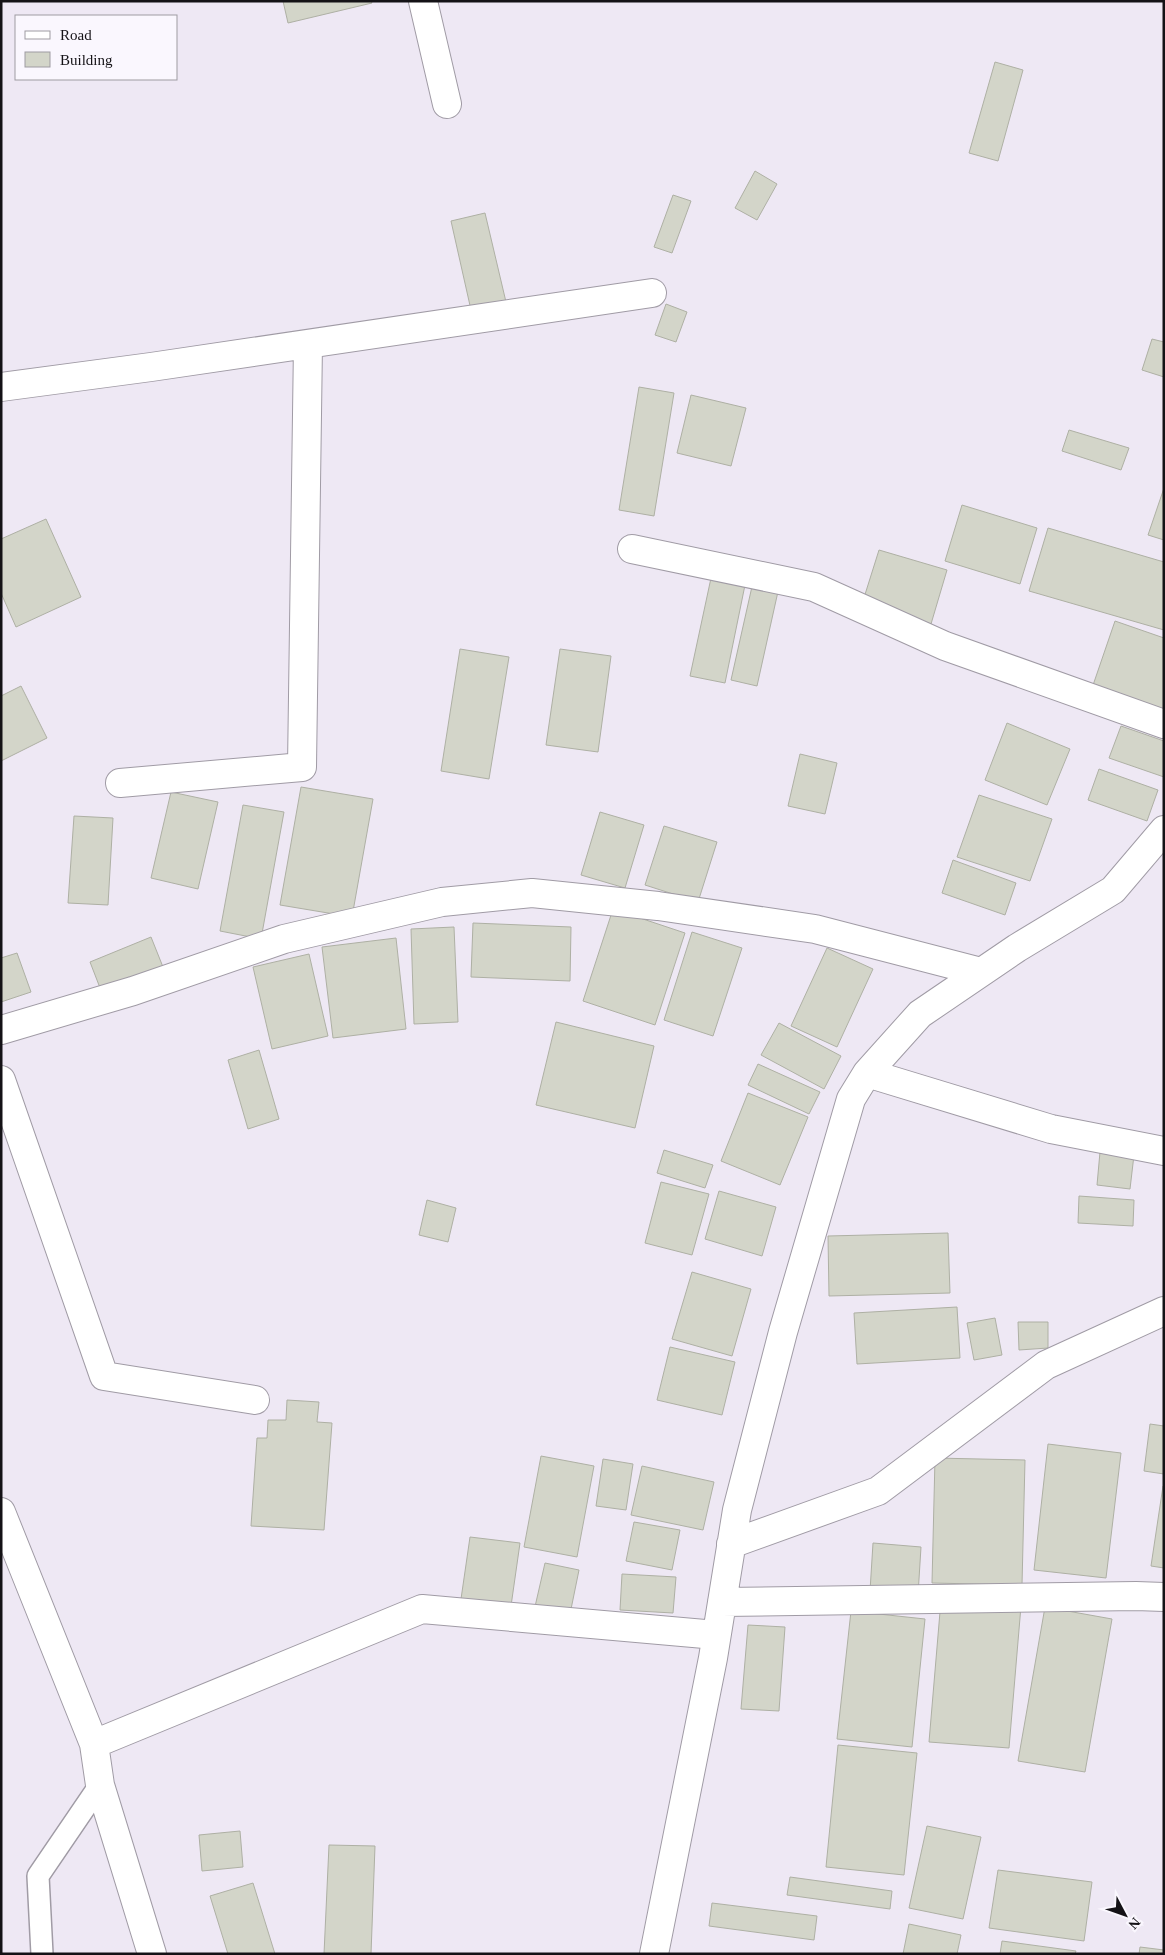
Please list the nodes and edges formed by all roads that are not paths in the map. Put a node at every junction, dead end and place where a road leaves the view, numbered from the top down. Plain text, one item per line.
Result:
1 (423, 1) edge
2 (448, 104) dead end
3 (652, 293) dead end
4 (308, 344) junction
5 (1, 387) edge
6 (632, 549) dead end
7 (1164, 724) edge
8 (120, 783) dead end
9 (1164, 830) edge
10 (981, 972) junction
11 (1, 1030) edge
12 (867, 1073) junction
13 (1, 1080) edge
14 (1164, 1151) edge
15 (1164, 1311) edge
16 (255, 1400) dead end
17 (1, 1512) edge
18 (731, 1544) junction
19 (1164, 1597) edge
20 (722, 1602) junction
21 (716, 1635) junction
22 (94, 1744) junction
23 (100, 1785) junction
24 (42, 1954) edge
25 (152, 1954) edge
26 (654, 1954) edge

1 - 2 street
3 - 4 street
4 - 5 street
4 - 8 street
6 - 7 street
9 - 10 street
10 - 11 street
10 - 12 street
12 - 14 street
12 - 18 street
13 - 16 street
15 - 18 street
17 - 22 street
18 - 20 street
19 - 20 street
20 - 21 street
21 - 22 street
21 - 26 street
22 - 23 street
23 - 24 lane
23 - 25 street

